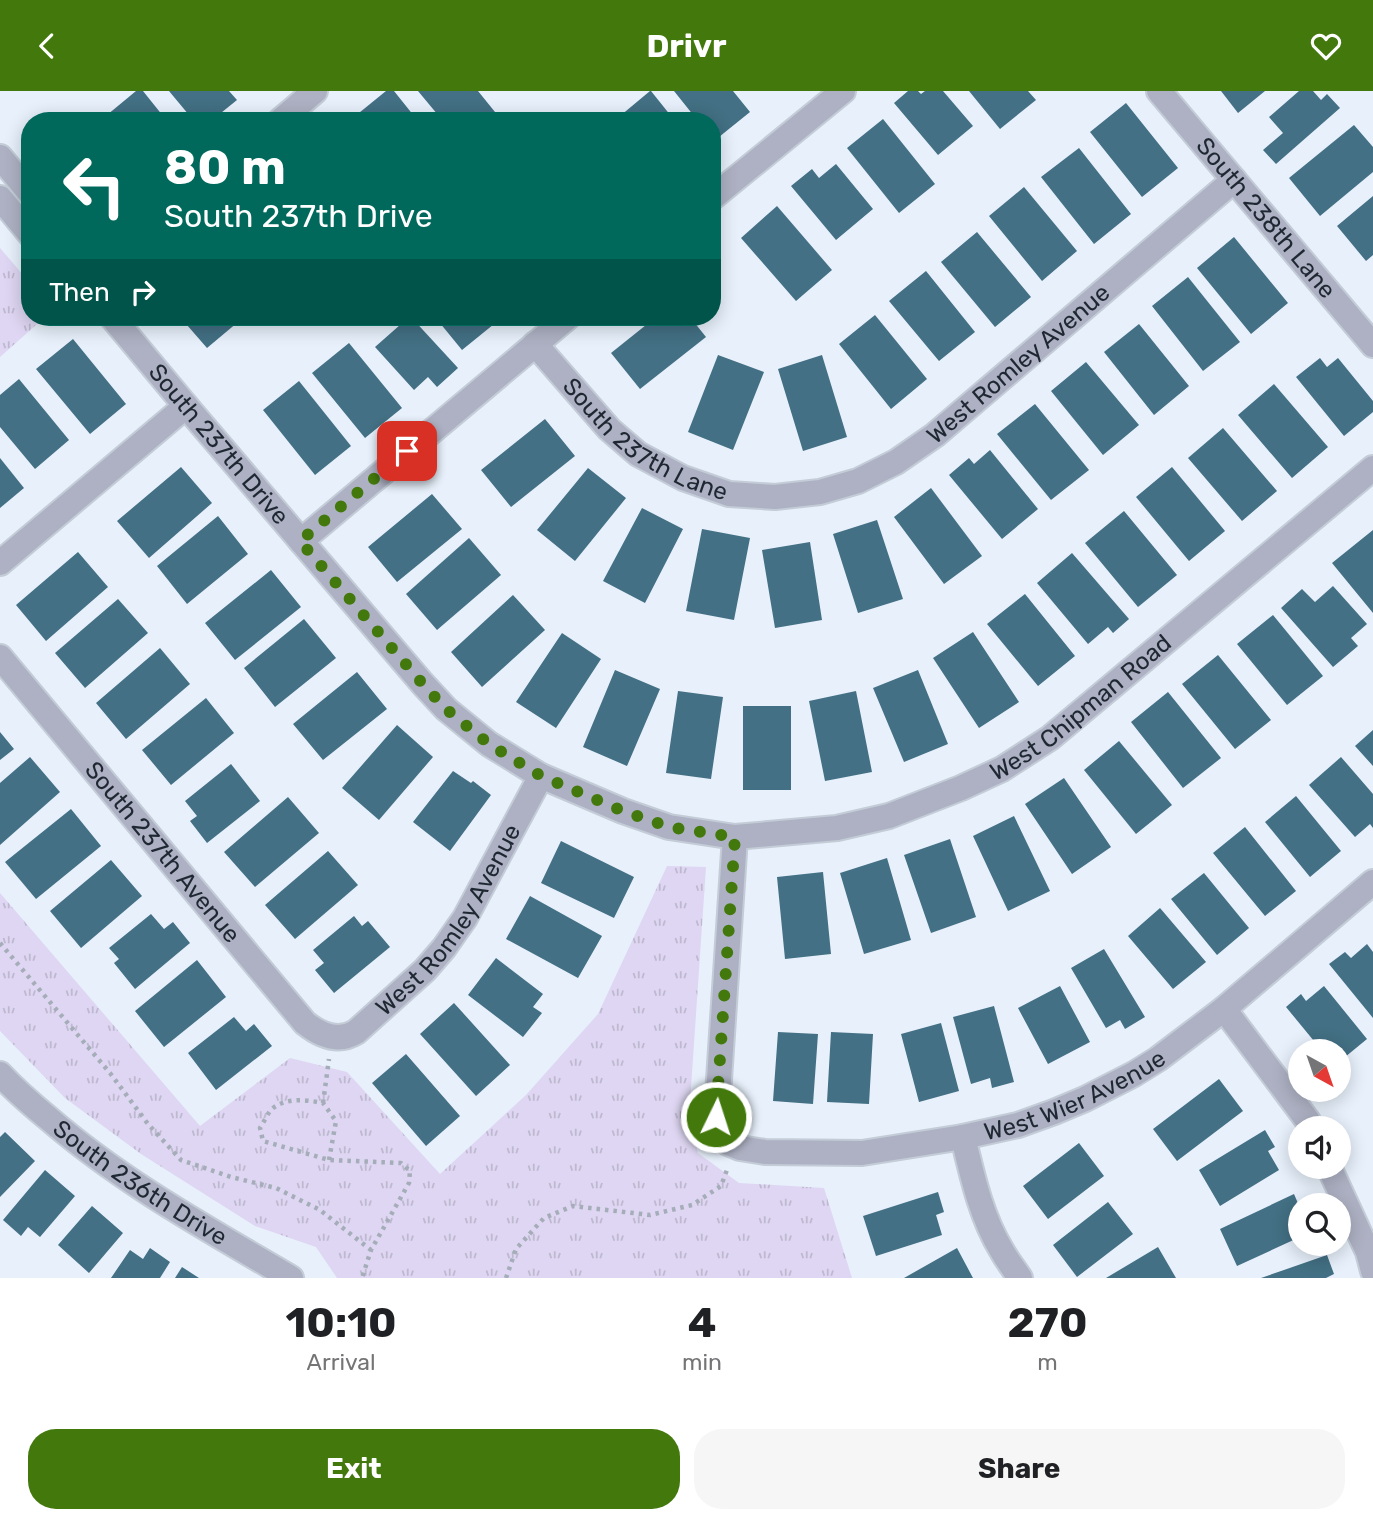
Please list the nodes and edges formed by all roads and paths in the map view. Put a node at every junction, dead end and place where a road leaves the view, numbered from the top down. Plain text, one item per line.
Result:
1 (316, 91) edge
2 (843, 91) edge
3 (1159, 91) edge
4 (291, 112) edge
5 (0, 157) edge
6 (1234, 180) junction
7 (21, 182) edge
8 (721, 191) edge
9 (0, 198) edge
10 (21, 223) edge
11 (119, 326) edge
12 (557, 326) edge
13 (535, 344) junction
14 (1373, 345) edge
15 (186, 407) junction
16 (1373, 468) edge
17 (775, 497) joint
18 (300, 541) junction
19 (0, 563) edge
20 (0, 657) edge
21 (541, 776) junction
22 (735, 837) junction
23 (1373, 882) edge
24 (0, 943) edge
25 (1224, 1009) junction
26 (332, 1038) junction
27 (0, 1074) edge
28 (323, 1103) junction
29 (1304, 1116) edge
30 (963, 1137) junction
31 (728, 1141) junction
32 (329, 1160) junction
33 (1335, 1179) edge
34 (371, 1250) junction
35 (1371, 1258) edge
36 (291, 1278) edge
37 (362, 1278) edge
38 (506, 1278) edge
39 (1020, 1278) edge

1 - 4 street
2 - 8 street
3 - 6 street, South 238th Lane
5 - 7 street
6 - 14 street, South 238th Lane
6 - 17 street, West Romley Avenue
9 - 10 street
11 - 15 street, South 237th Drive
12 - 13 street
13 - 17 street, South 237th Lane
13 - 18 street
15 - 18 street, South 237th Drive
15 - 19 street
16 - 22 street, West Chipman Road
18 - 21 street, South 237th Drive
20 - 26 street, South 237th Avenue
21 - 22 street, South 237th Drive
21 - 26 street, West Romley Avenue
22 - 31 street
23 - 25 street, West Wier Avenue
24 - 34 path
25 - 29 street
25 - 30 street, West Wier Avenue
26 - 28 path
27 - 36 street, South 236th Drive
28 - 32 path
28 - 32 path
30 - 31 street, West Wier Avenue
30 - 39 street
31 - 38 path
32 - 34 path
33 - 35 street
34 - 37 path

